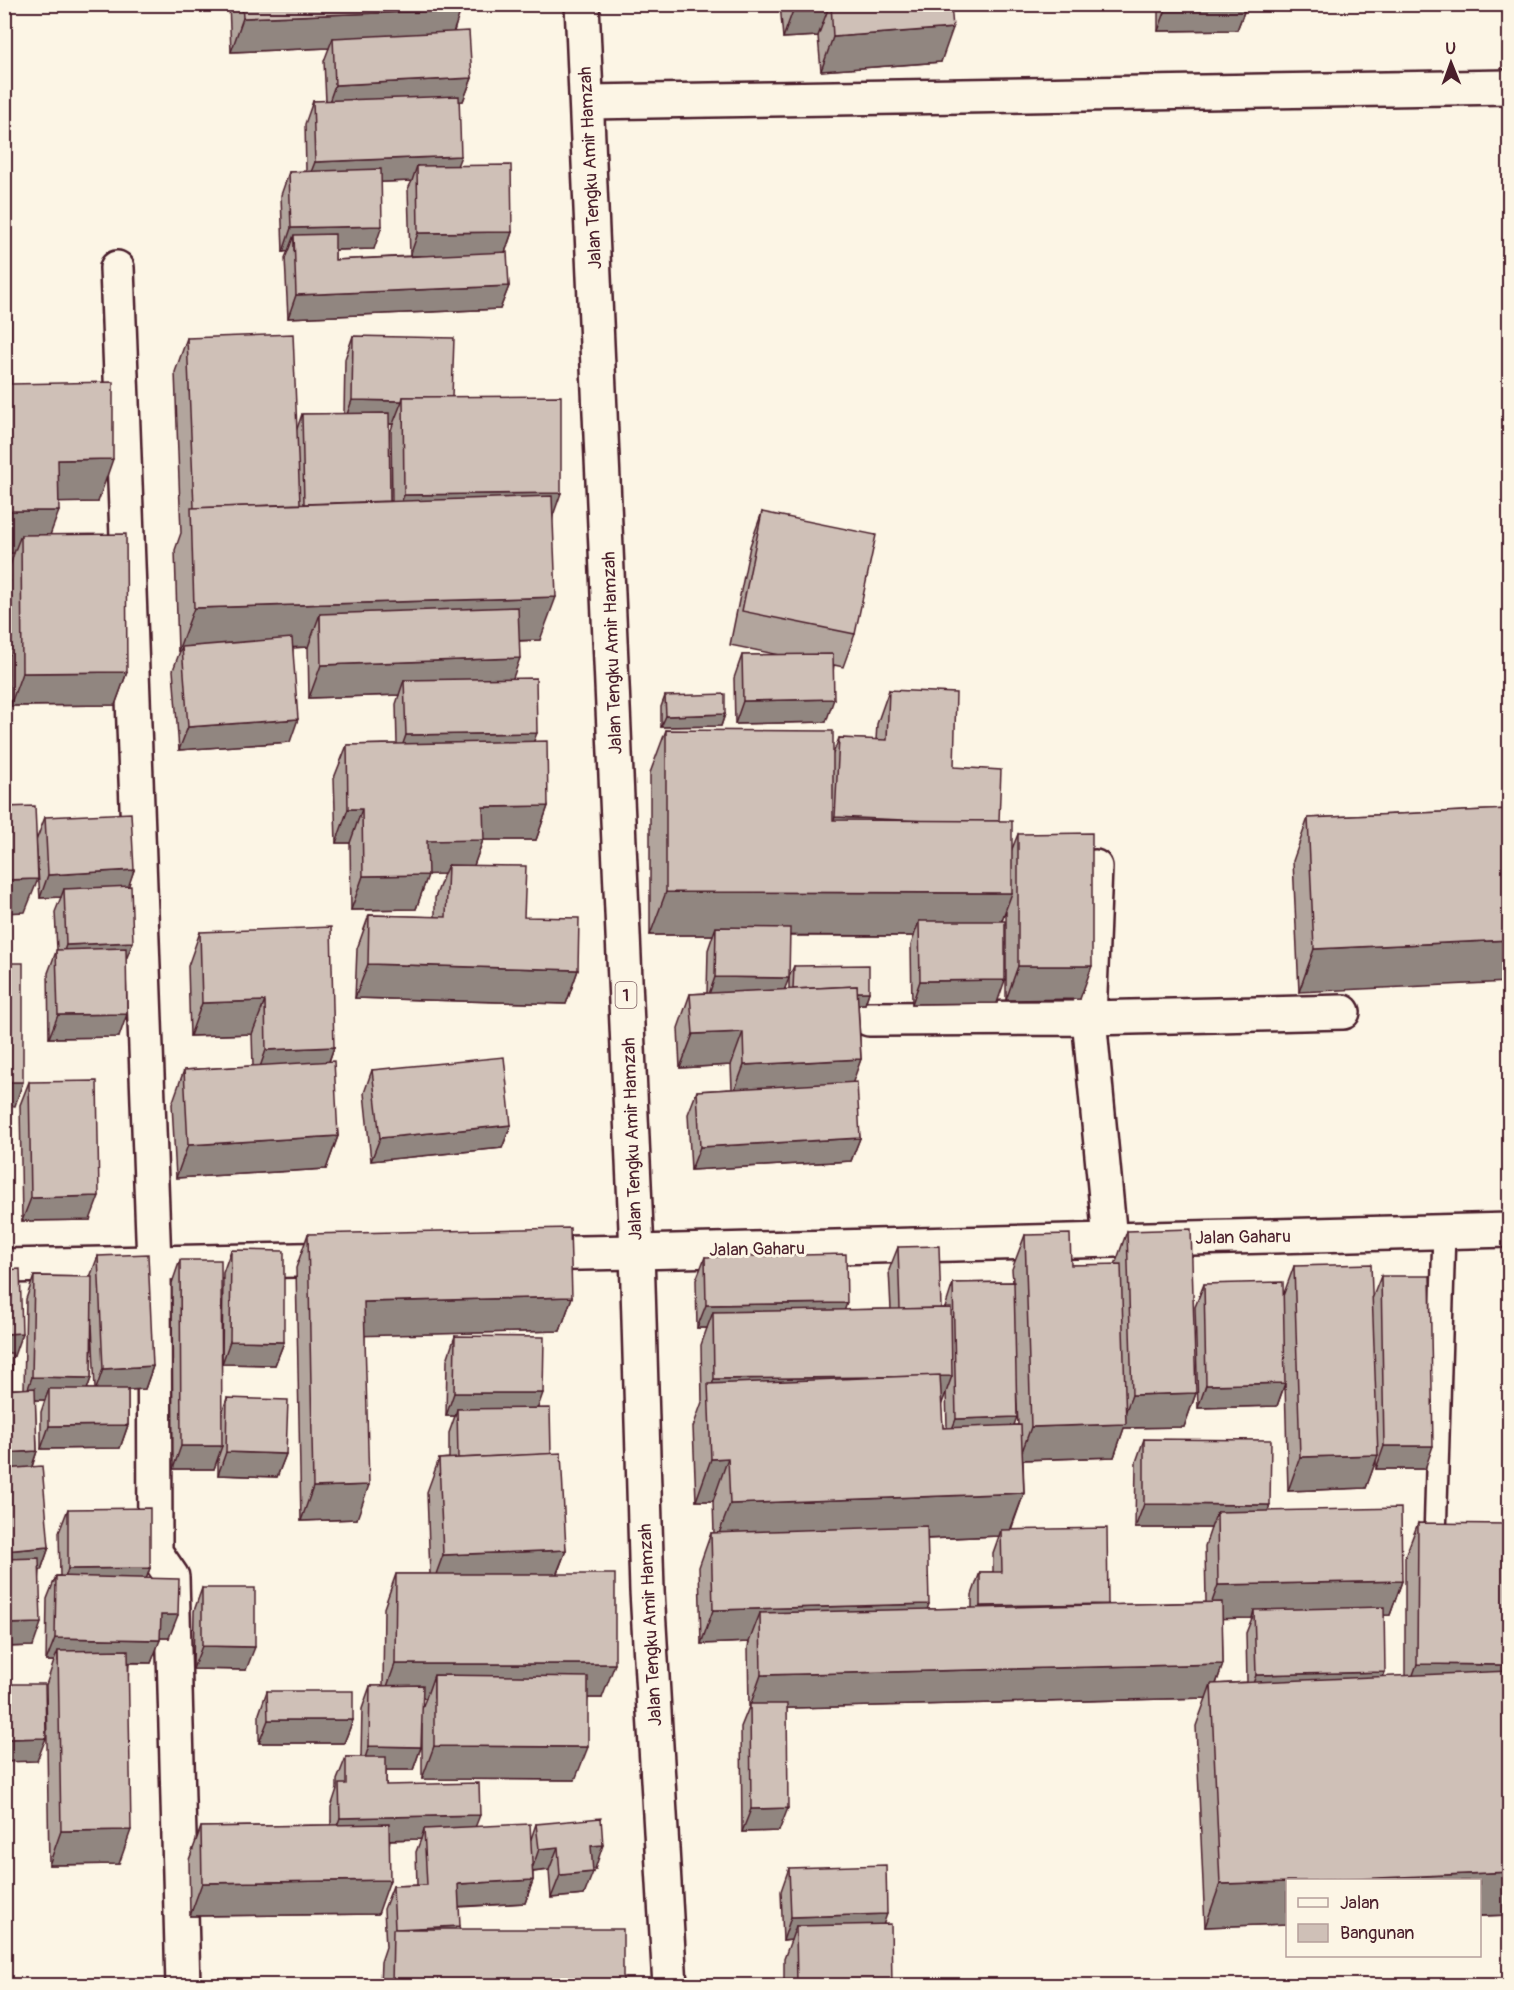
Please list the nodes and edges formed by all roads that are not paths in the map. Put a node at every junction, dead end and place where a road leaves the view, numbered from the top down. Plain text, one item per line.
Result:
1 (582, 4) edge
2 (1509, 87) edge
3 (588, 102) junction
4 (117, 268) dead end
5 (1095, 867) edge
6 (1342, 1012) dead end
7 (1089, 1018) junction
8 (869, 1019) dead end
9 (1509, 1230) edge
10 (1444, 1232) junction
11 (1110, 1240) junction
12 (637, 1252) junction
13 (496, 1255) edge
14 (378, 1258) edge
15 (154, 1263) junction
16 (4, 1266) edge
17 (1435, 1539) edge
18 (183, 1986) edge
19 (670, 1986) edge

1 - 3 street, Jalan Tengku Amir Hamzah / 1
2 - 3 street
3 - 12 street, Jalan Tengku Amir Hamzah / 1
4 - 15 street
5 - 7 street
6 - 7 street
7 - 8 street
7 - 11 street
9 - 10 street, Jalan Gaharu
10 - 11 street, Jalan Gaharu
10 - 17 lane
11 - 12 street, Jalan Gaharu
12 - 13 street, Jalan Gaharu
12 - 19 street, Jalan Tengku Amir Hamzah / 1
14 - 15 street
15 - 16 street
15 - 18 street

